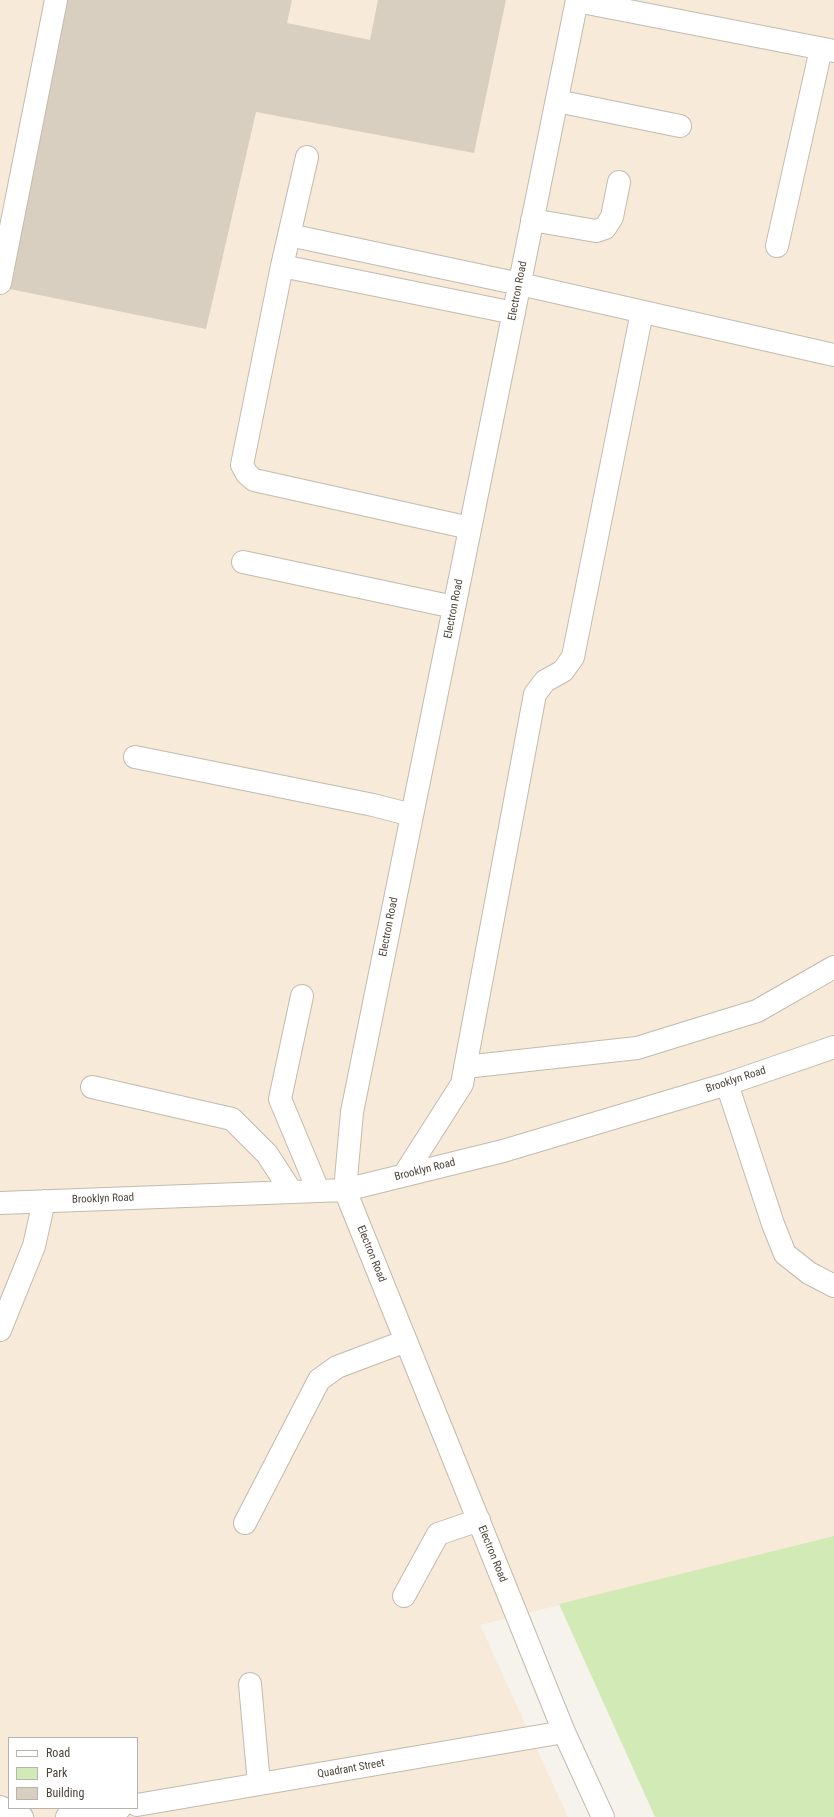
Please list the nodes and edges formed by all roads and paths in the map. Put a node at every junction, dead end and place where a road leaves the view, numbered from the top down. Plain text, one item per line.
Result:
1 (56, 0) edge
2 (577, 0) edge
3 (827, 50) edge
4 (557, 101) junction
5 (680, 126) dead end
6 (306, 156) dead end
7 (619, 182) dead end
8 (532, 220) junction
9 (289, 235) junction
10 (777, 246) dead end
11 (282, 266) junction
12 (0, 283) edge
13 (520, 284) junction
14 (642, 312) junction
15 (514, 313) junction
16 (834, 355) edge
17 (470, 528) junction
18 (243, 562) dead end
19 (454, 607) junction
20 (135, 757) dead end
21 (412, 815) junction
22 (834, 967) edge
23 (302, 996) dead end
24 (834, 1047) edge
25 (465, 1067) junction
26 (728, 1084) junction
27 (92, 1087) dead end
28 (404, 1175) junction
29 (318, 1190) junction
30 (345, 1190) junction
31 (291, 1191) junction
32 (44, 1201) junction
33 (0, 1203) edge
34 (834, 1286) edge
35 (0, 1330) edge
36 (406, 1340) junction
37 (478, 1520) junction
38 (245, 1523) dead end
39 (404, 1596) dead end
40 (250, 1684) dead end
41 (564, 1732) junction
42 (259, 1784) junction
43 (138, 1805) edge
44 (0, 1807) edge
45 (114, 1809) edge
46 (22, 1817) edge
47 (66, 1817) edge
48 (603, 1817) edge

1 - 12 street
2 - 3 street
2 - 4 street, Electron Road
3 - 10 street
4 - 5 street
4 - 8 street, Electron Road
6 - 9 street
7 - 8 street
8 - 13 street, Electron Road
9 - 11 street
9 - 13 street
11 - 15 street
11 - 17 street
13 - 14 street
13 - 15 street, Electron Road
14 - 16 street
14 - 25 street
15 - 17 street, Electron Road
17 - 19 street, Electron Road
18 - 19 street
19 - 21 street, Electron Road
20 - 21 street
21 - 30 street, Electron Road
22 - 25 street
23 - 29 street
24 - 26 street, Brooklyn Road
25 - 28 street
26 - 28 street, Brooklyn Road
26 - 34 street
27 - 31 street
28 - 30 street, Brooklyn Road
29 - 30 street, Brooklyn Road
29 - 31 street, Brooklyn Road
30 - 36 street, Electron Road
31 - 32 street, Brooklyn Road
32 - 33 street, Brooklyn Road
32 - 35 street
36 - 37 street, Electron Road
36 - 38 street
37 - 39 street
37 - 41 street, Electron Road
40 - 42 street
41 - 42 street, Quadrant Street
41 - 48 street, Electron Road
42 - 43 street, Quadrant Street
44 - 46 street
45 - 47 street

